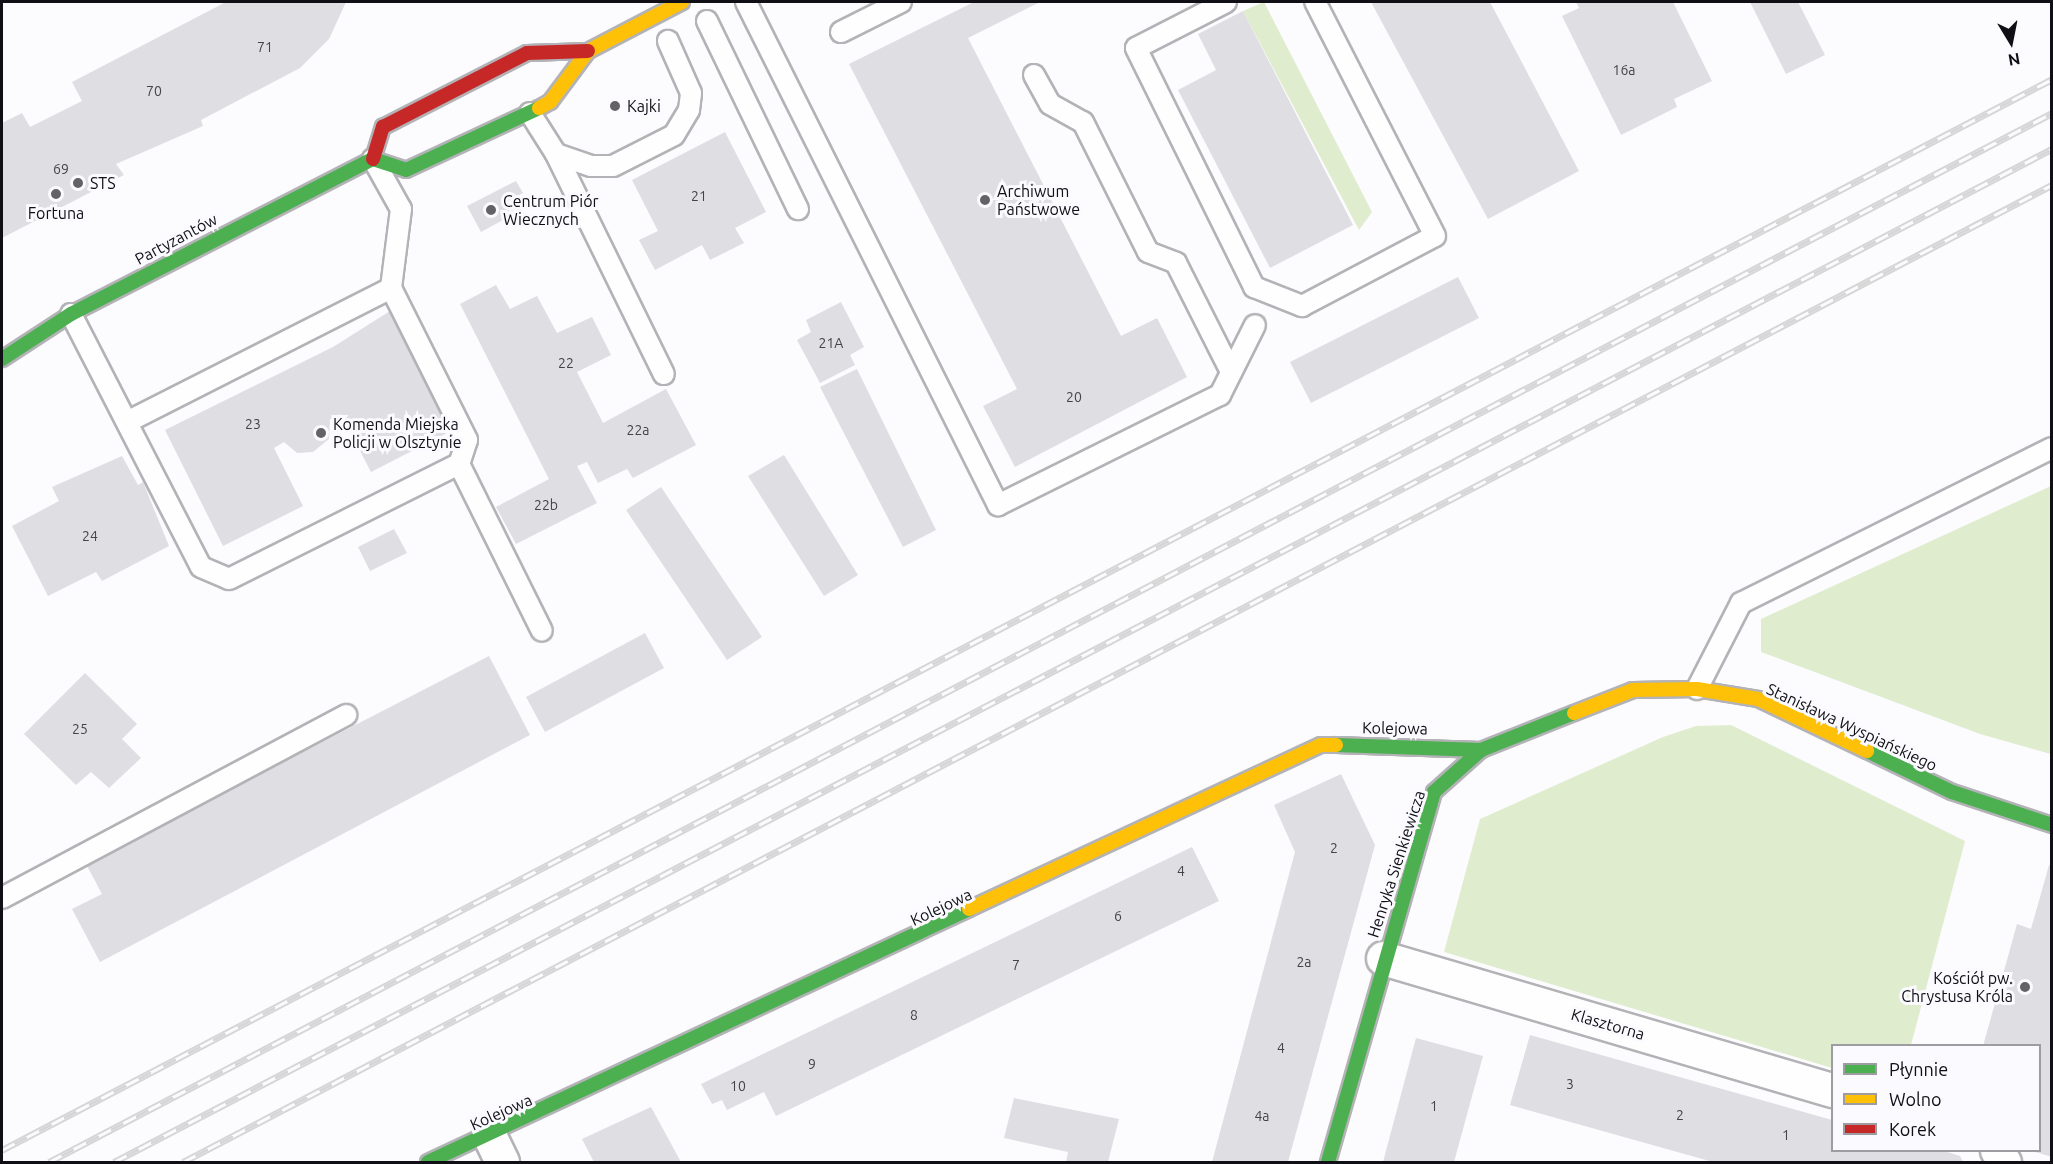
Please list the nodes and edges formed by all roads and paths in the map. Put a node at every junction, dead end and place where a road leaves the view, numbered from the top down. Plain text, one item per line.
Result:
1 (682, 2) edge
2 (746, 2) edge
3 (901, 2) edge
4 (1226, 2) edge
5 (1316, 2) edge
6 (706, 21) dead end
7 (841, 32) dead end
8 (668, 41) dead end
9 (588, 51) junction
10 (1034, 75) dead end
11 (530, 113) junction
12 (556, 154) junction
13 (373, 159) junction
14 (798, 209) dead end
15 (390, 288) junction
16 (71, 314) junction
17 (1255, 325) dead end
18 (2, 359) edge
19 (1231, 372) junction
20 (664, 374) dead end
21 (127, 422) junction
22 (2052, 448) edge
23 (459, 464) junction
24 (542, 631) dead end
25 (1696, 689) junction
26 (1633, 690) joint
27 (346, 715) dead end
28 (1481, 750) junction
29 (2052, 825) edge
30 (4, 891) edge
31 (1383, 958) junction
32 (1831, 1089) edge
33 (495, 1149) edge
34 (428, 1162) edge
35 (1328, 1162) edge

1 - 9 street
2 - 19 lane
3 - 7 lane
4 - 5 lane
6 - 14 lane
8 - 12 lane
9 - 11 street
9 - 13 street
10 - 19 lane
11 - 12 lane
11 - 13 street
12 - 20 lane
13 - 15 lane
13 - 16 street, Partyzantów
15 - 21 lane
15 - 23 lane
16 - 18 street, Partyzantów
16 - 21 lane
17 - 19 lane
21 - 23 lane
22 - 25 lane
23 - 24 lane
25 - 26 street, Stanisława Wyspiańskiego
25 - 29 street, Stanisława Wyspiańskiego
26 - 28 street, Henryka Sienkiewicza
27 - 30 lane
28 - 31 street, Henryka Sienkiewicza
28 - 33 street, Kolejowa
31 - 32 street, Klasztorna
31 - 35 street, Henryka Sienkiewicza
33 - 34 street, Kolejowa

